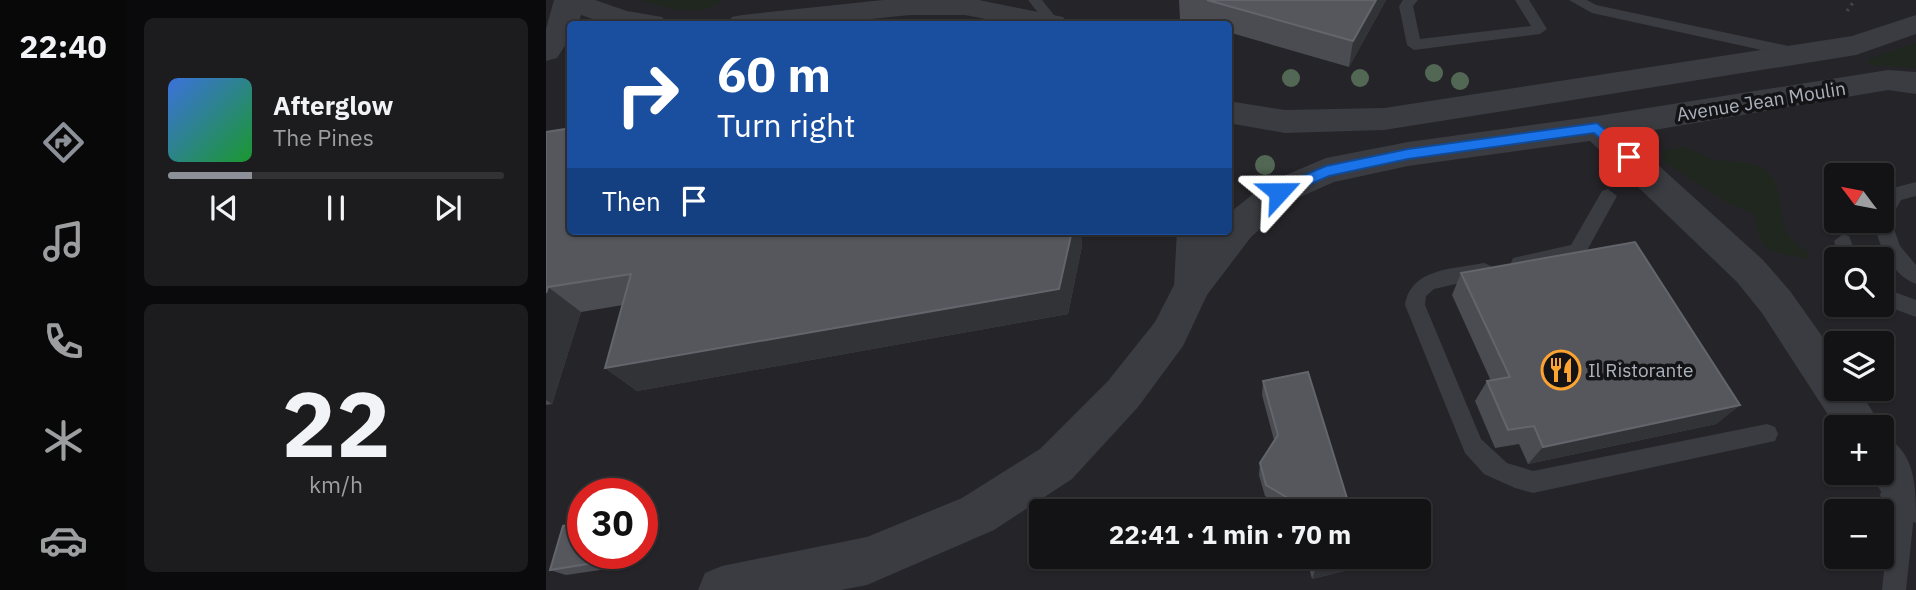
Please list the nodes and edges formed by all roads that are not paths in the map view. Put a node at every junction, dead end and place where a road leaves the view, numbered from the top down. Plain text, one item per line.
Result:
1 (568, 0) edge
2 (1035, 0) edge
3 (1410, 0) edge
4 (1522, 0) edge
5 (1576, 0) edge
6 (912, 3) edge
7 (968, 3) edge
8 (630, 21) edge
9 (766, 21) edge
10 (1041, 21) edge
11 (1051, 21) edge
12 (1916, 24) edge
13 (546, 51) edge
14 (1798, 53) junction
15 (567, 68) edge
16 (546, 76) edge
17 (1916, 83) edge
18 (1232, 112) edge
19 (1597, 128) junction
20 (1916, 189) edge
21 (1608, 196) dead end
22 (1195, 235) edge
23 (1232, 235) edge
24 (1232, 235) edge
25 (1916, 276) edge
26 (1192, 285) junction
27 (1894, 300) edge
28 (1916, 309) edge
29 (1849, 415) edge
30 (1767, 434) dead end
31 (1894, 472) edge
32 (1886, 485) edge
33 (1916, 500) edge
34 (722, 590) edge
35 (1894, 590) edge

1 - 8 street
1 - 13 street
2 - 11 lane
3 - 4 lane
5 - 14 lane
6 - 7 street
6 - 9 street
7 - 10 street
12 - 14 street
14 - 18 street
15 - 16 street
17 - 19 street, Avenue Jean Moulin
19 - 24 street, Avenue Jean Moulin
19 - 29 street
20 - 25 lane
21 - 30 lane
22 - 26 street, Avenue Jean Moulin
23 - 26 street, Avenue Jean Moulin
26 - 34 street, Avenue Jean Moulin
27 - 28 lane
31 - 33 street
32 - 35 lane

